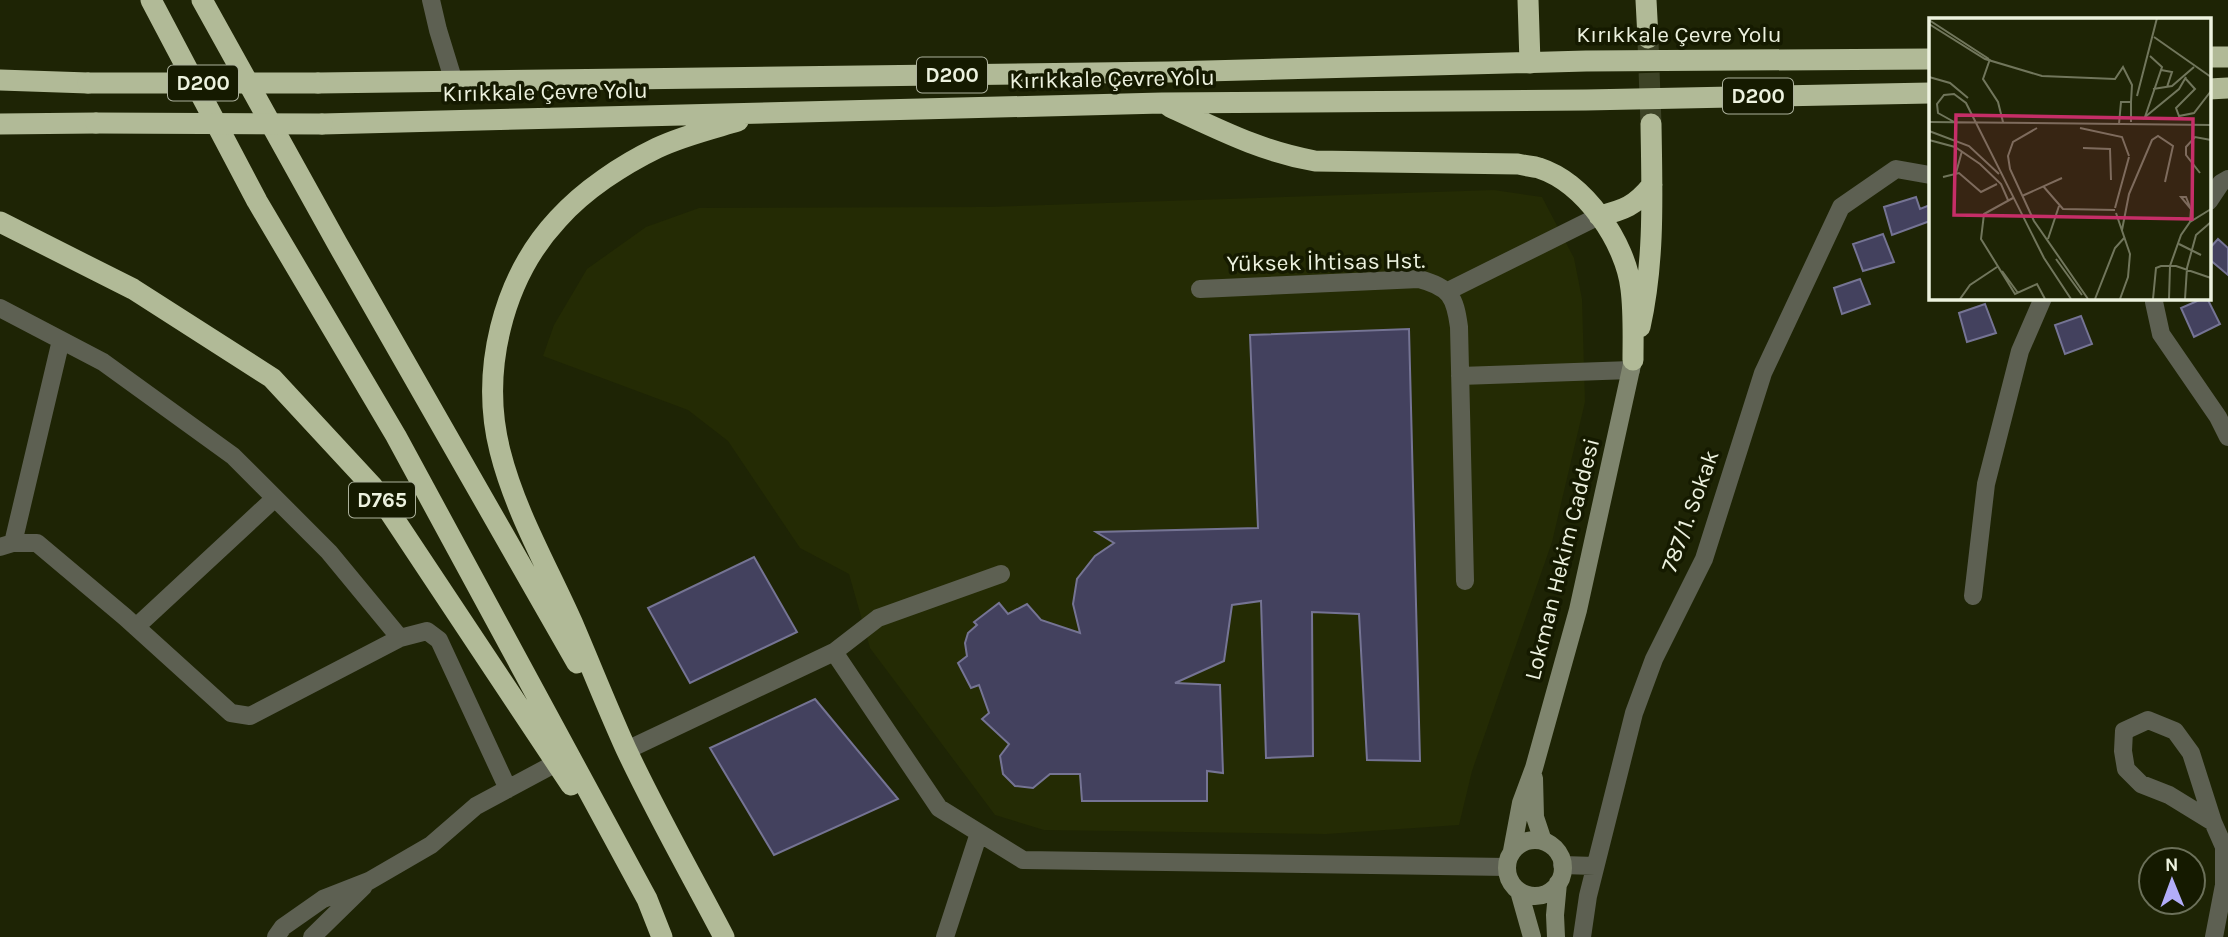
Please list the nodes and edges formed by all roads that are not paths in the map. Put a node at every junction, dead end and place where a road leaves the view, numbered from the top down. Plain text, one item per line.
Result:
1 (150, 0) edge
2 (202, 0) edge
3 (431, 0) edge
4 (1528, 0) edge
5 (1646, 0) edge
6 (1648, 38) tunnel mouth
7 (2210, 57) edge
8 (2228, 57) edge
9 (1929, 59) edge
10 (1530, 63) junction
11 (2, 80) edge
12 (454, 82) junction
13 (2228, 88) edge
14 (2210, 89) edge
15 (1929, 93) edge
16 (1162, 103) junction
17 (766, 113) junction
18 (0, 124) edge
19 (1651, 124) tunnel mouth
20 (1929, 175) edge
21 (2228, 179) edge
22 (1652, 185) junction
23 (2210, 200) edge
24 (1599, 216) junction
25 (0, 222) edge
26 (1200, 289) dead end
27 (1448, 291) junction
28 (2043, 299) edge
29 (2155, 299) edge
30 (0, 308) edge
31 (61, 340) junction
32 (1632, 365) junction
33 (1461, 376) junction
34 (2228, 437) edge
35 (275, 498) junction
36 (6, 545) edge
37 (1001, 574) dead end
38 (1465, 581) dead end
39 (1973, 596) dead end
40 (136, 627) junction
41 (400, 638) junction
42 (834, 652) junction
43 (626, 750) junction
44 (556, 763) junction
45 (1534, 768) junction
46 (508, 789) junction
47 (2213, 822) junction
48 (979, 834) junction
49 (1543, 841) junction
50 (1509, 860) junction
51 (1562, 865) junction
52 (1595, 866) junction
53 (369, 881) junction
54 (1558, 883) junction
55 (1519, 891) junction
56 (647, 899) junction
57 (276, 937) edge
58 (312, 937) edge
59 (662, 937) edge
60 (673, 937) edge
61 (724, 937) edge
62 (945, 937) edge
63 (1532, 937) edge
64 (1556, 937) edge
65 (1583, 937) edge
66 (2214, 937) edge

1 - 56 highway
2 - 43 highway
3 - 12 street
4 - 10 highway
5 - 6 highway
7 - 8 highway
9 - 10 highway, Kırıkkale Çevre Yolu / D200
10 - 12 highway, Kırıkkale Çevre Yolu / D200
11 - 12 highway, Kırıkkale Çevre Yolu / D200, bridge
13 - 14 highway
15 - 16 highway, Kırıkkale Çevre Yolu / D200
16 - 17 highway, Kırıkkale Çevre Yolu / D200
16 - 24 highway
17 - 18 highway, Kırıkkale Çevre Yolu / D200, bridge
17 - 43 highway
19 - 22 highway
20 - 52 street, 787/1. Sokak
21 - 23 street
22 - 24 highway
22 - 32 highway
24 - 27 street
24 - 32 highway
25 - 44 highway, D765
26 - 27 street, Yüksek İhtisas Hst.
27 - 33 street, Yüksek İhtisas Hst.
28 - 39 street
29 - 34 street
30 - 31 street
31 - 35 street
31 - 36 street
32 - 33 street
32 - 45 street, Lokman Hekim Caddesi
33 - 38 street, Yüksek İhtisas Hst.
35 - 40 street
35 - 41 street
36 - 40 street
37 - 42 street
40 - 41 street
41 - 46 street
42 - 43 street
42 - 48 street
43 - 61 highway
44 - 46 street
44 - 56 highway, D765
45 - 49 street
45 - 50 street
46 - 53 street
47 - 47 street
47 - 66 street
48 - 50 street
48 - 62 street
49 - 50 street
49 - 51 street
50 - 55 street
51 - 52 street
51 - 54 street
52 - 65 street, 787/1. Sokak
53 - 57 street
53 - 58 street
54 - 55 street
54 - 64 street
55 - 63 street
56 - 59 highway
56 - 60 highway, D765

